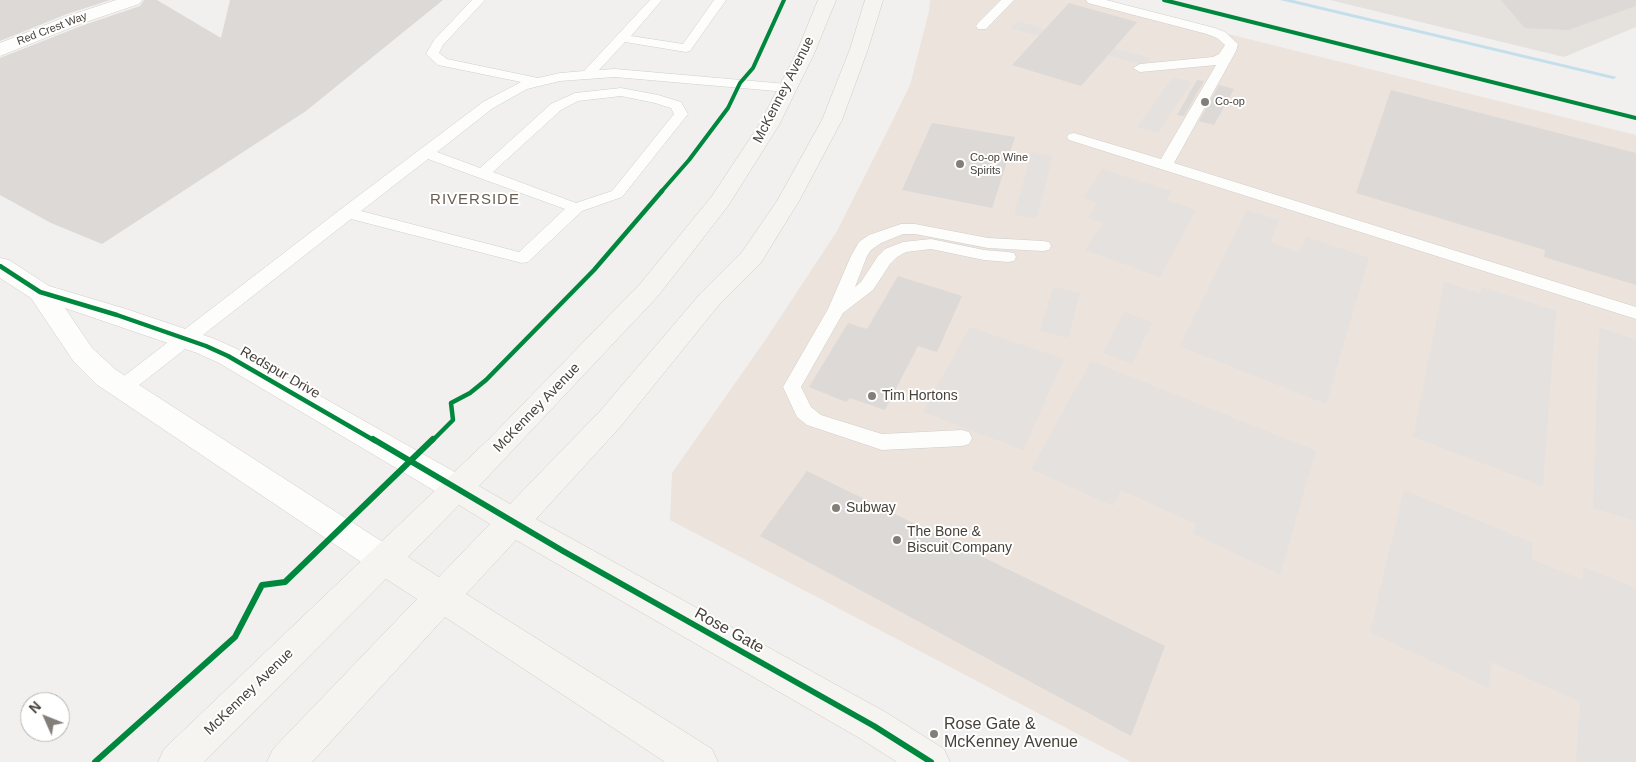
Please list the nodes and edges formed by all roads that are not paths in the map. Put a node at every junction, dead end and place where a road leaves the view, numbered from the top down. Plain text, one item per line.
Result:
1 (133, 0) edge
2 (479, 0) edge
3 (656, 0) edge
4 (720, 0) edge
5 (826, 0) edge
6 (874, 0) edge
7 (1008, 0) edge
8 (1092, 0) edge
9 (982, 26) dead end
10 (622, 38) junction
11 (0, 50) edge
12 (1230, 50) junction
13 (1140, 68) dead end
14 (588, 75) junction
15 (539, 82) junction
16 (787, 88) junction
17 (1074, 138) dead end
18 (426, 153) junction
19 (1165, 166) junction
20 (482, 174) junction
21 (576, 208) junction
22 (347, 213) junction
23 (1041, 253) dead end
24 (0, 266) edge
25 (40, 292) junction
26 (1636, 313) edge
27 (186, 339) junction
28 (122, 388) junction
29 (962, 438) dead end
30 (456, 488) junction
31 (514, 522) junction
32 (384, 560) junction
33 (444, 597) junction
34 (177, 762) edge
35 (286, 762) edge
36 (699, 762) edge
37 (931, 762) edge

1 - 11 street, Red Crest Way
2 - 15 lane
3 - 10 lane
4 - 10 lane
5 - 16 main road, McKenney Avenue
6 - 31 main road
7 - 9 lane
8 - 12 lane
10 - 14 lane
12 - 13 lane
12 - 19 lane
14 - 15 lane
14 - 16 lane
15 - 18 lane
16 - 30 main road, McKenney Avenue
17 - 19 lane
18 - 20 lane
18 - 22 lane
19 - 26 lane
20 - 21 lane
20 - 21 lane
21 - 22 lane
22 - 27 lane
23 - 29 lane
24 - 25 street, Redspur Drive
25 - 27 street, Redspur Drive
25 - 28 street, Redspur Drive
27 - 28 lane
27 - 30 street, Redspur Drive
28 - 32 street, Redspur Drive
30 - 31 main road, Rose Gate
30 - 32 main road, McKenney Avenue
31 - 33 main road
31 - 37 main road, Rose Gate
32 - 33 main road
32 - 34 main road, McKenney Avenue
33 - 35 main road
33 - 36 main road

